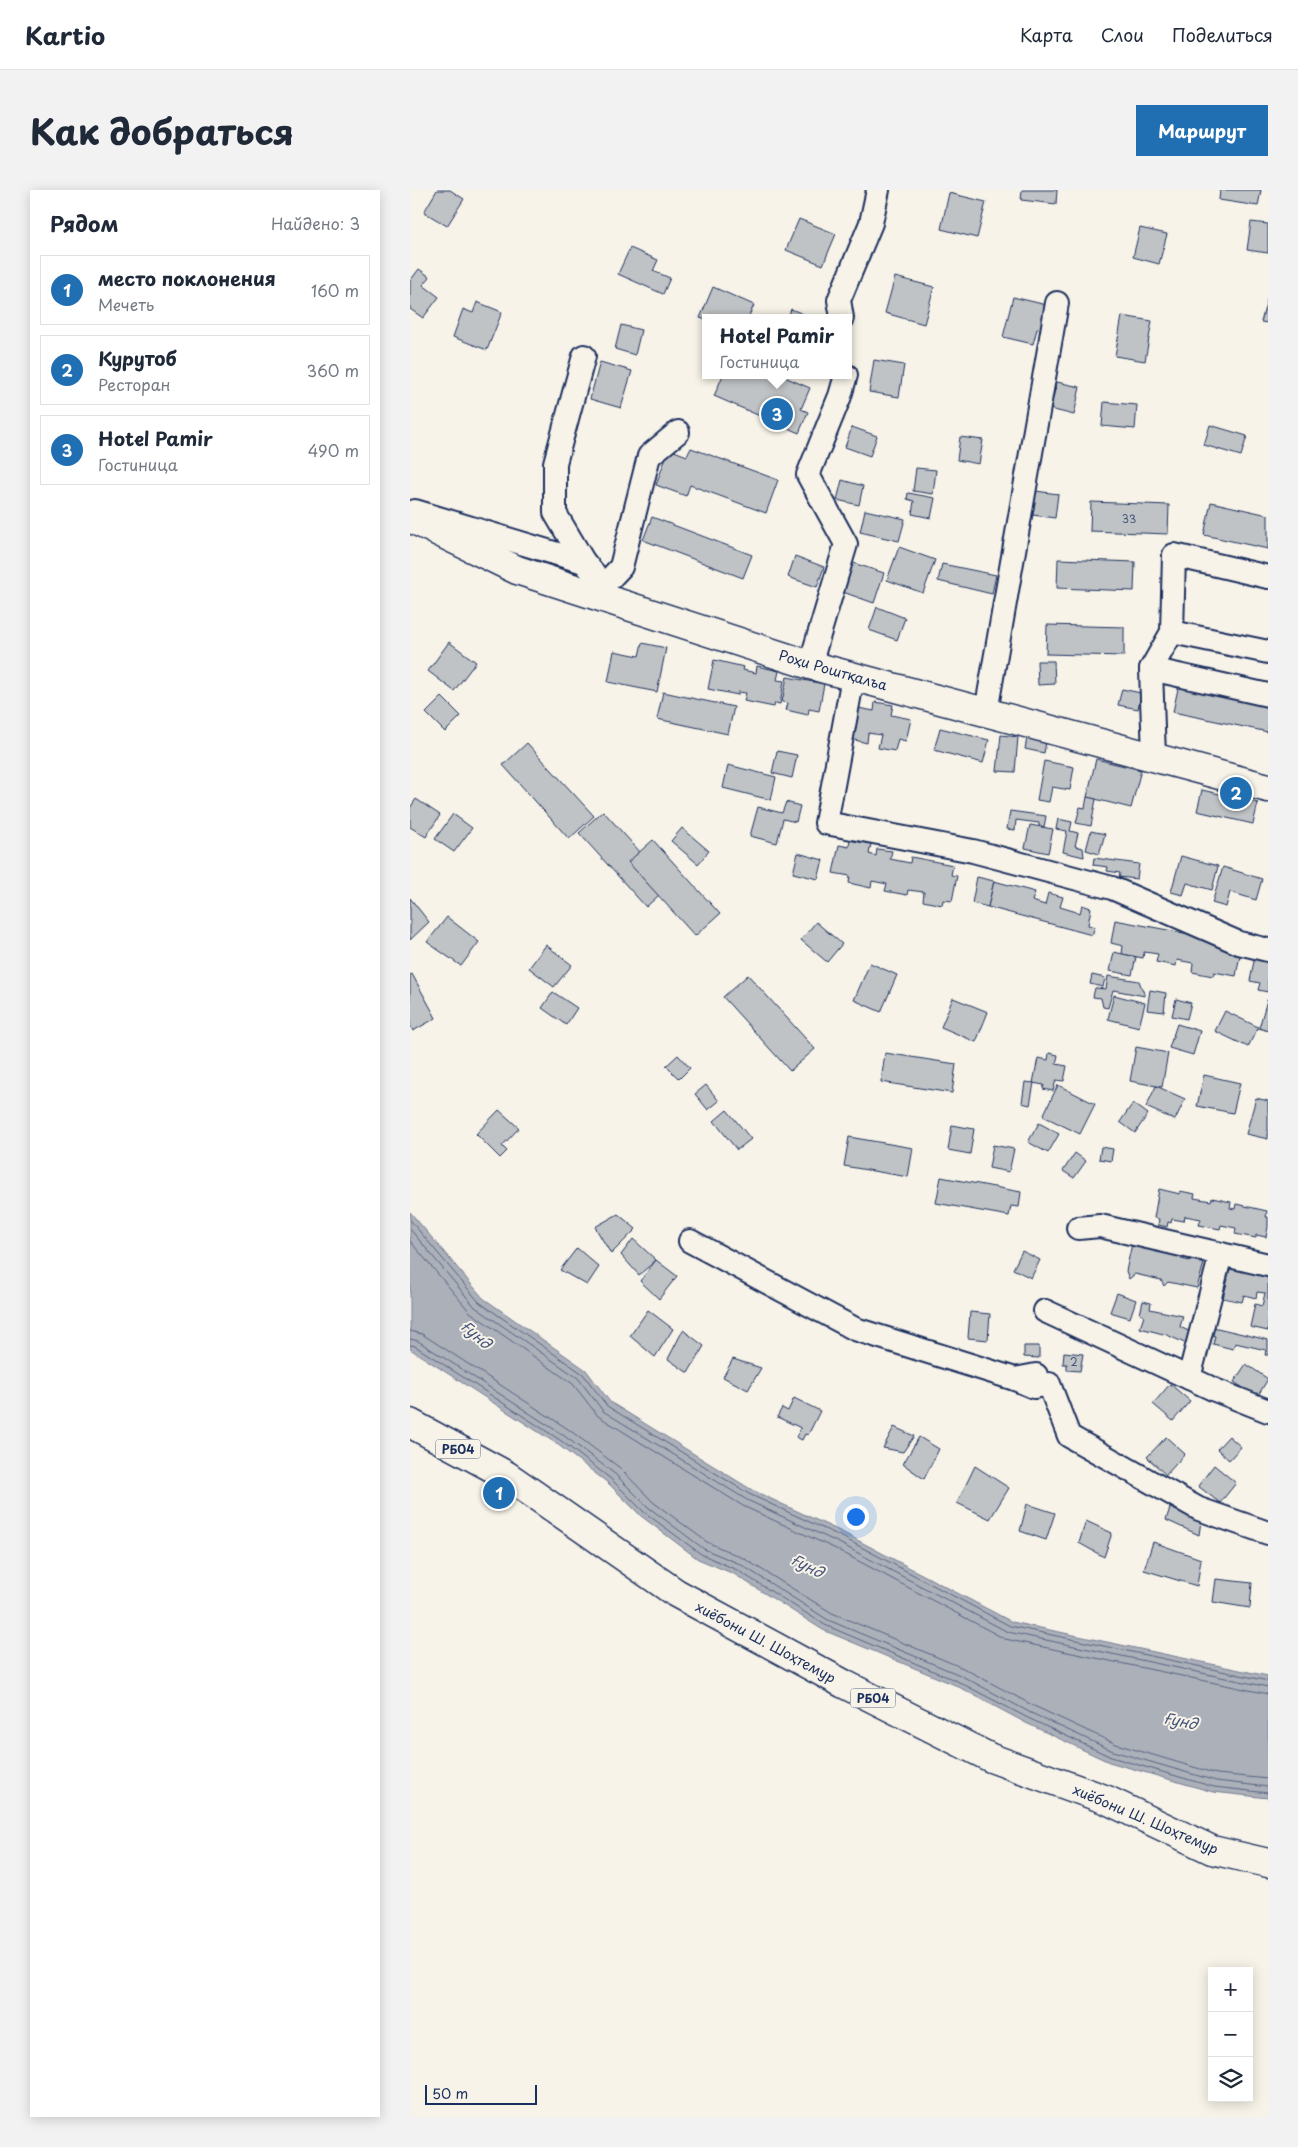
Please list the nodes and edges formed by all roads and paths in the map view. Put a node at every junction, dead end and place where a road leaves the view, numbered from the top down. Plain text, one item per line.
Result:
1 (878, 190) edge
2 (1057, 303) dead end
3 (841, 314) edge
4 (584, 356) dead end
5 (845, 379) edge
6 (678, 432) dead end
7 (410, 509) edge
8 (410, 518) edge
9 (584, 562) junction
10 (1268, 577) edge
11 (604, 592) junction
12 (1172, 632) junction
13 (1268, 652) edge
14 (810, 665) junction
15 (1151, 669) junction
16 (854, 677) junction
17 (1268, 695) edge
18 (986, 712) junction
19 (1154, 757) junction
20 (1268, 788) edge
21 (1268, 950) edge
22 (1078, 1228) dead end
23 (690, 1241) dead end
24 (1221, 1254) junction
25 (1268, 1265) edge
26 (1045, 1311) dead end
27 (1189, 1378) junction
28 (1268, 1411) edge
29 (410, 1423) edge
30 (1268, 1533) edge
31 (1268, 1863) edge

1 - 3 street
2 - 18 street
4 - 9 street
5 - 14 street
6 - 11 street
7 - 9 street
8 - 11 main road, Роҳи Роштқалъа
9 - 11 street
10 - 12 street
11 - 14 main road, Роҳи Роштқалъа
12 - 13 street
12 - 15 street
14 - 16 main road, Роҳи Роштқалъа
15 - 17 street
15 - 19 street
16 - 18 main road, Роҳи Роштқалъа
16 - 21 street
18 - 19 main road, Роҳи Роштқалъа
19 - 20 main road, Роҳи Роштқалъа
22 - 24 street
23 - 30 street
24 - 25 street
24 - 27 street
26 - 27 street
27 - 28 street
29 - 31 main road, хиёбони Ш. Шоҳтемур / РБ04

